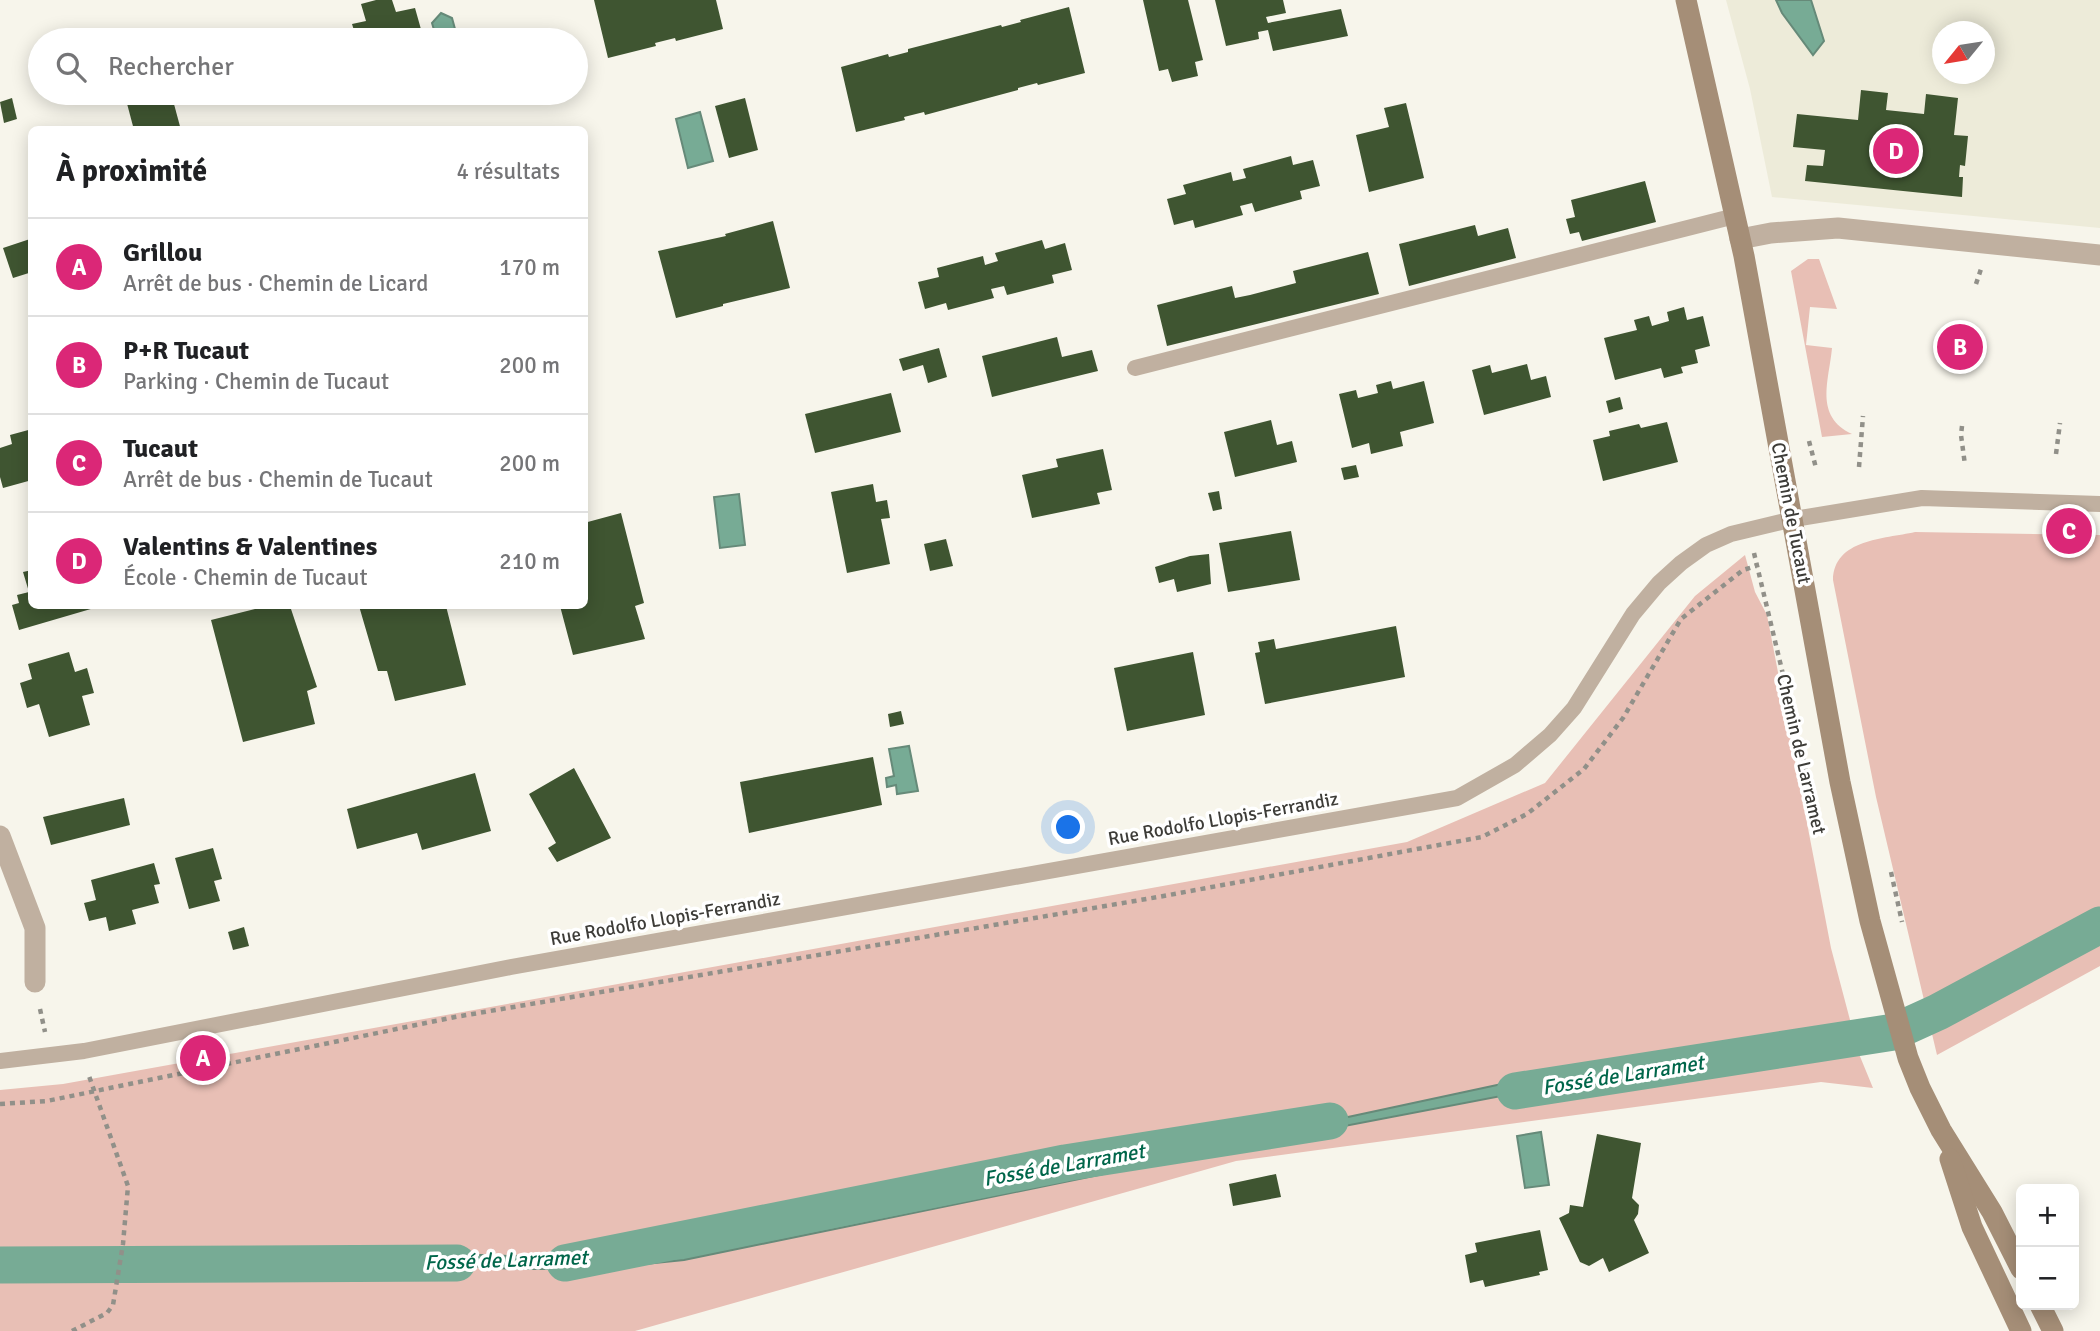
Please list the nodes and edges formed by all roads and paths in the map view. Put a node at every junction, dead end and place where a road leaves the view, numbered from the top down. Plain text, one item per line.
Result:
1 (1686, 0) edge
2 (1735, 216) junction
3 (1740, 239) junction
4 (2100, 255) edge
5 (1981, 269) dead end
6 (1976, 284) dead end
7 (1135, 368) dead end
8 (1863, 416) dead end
9 (2060, 423) dead end
10 (1962, 426) dead end
11 (2056, 454) dead end
12 (1965, 465) dead end
13 (1859, 467) dead end
14 (2100, 504) edge
15 (1794, 519) junction
16 (1749, 530) junction
17 (1810, 789) dead end
18 (0, 836) edge
19 (35, 982) dead end
20 (0, 1061) edge
21 (88, 1072) dead end
22 (1941, 1130) junction
23 (2016, 1259) edge
24 (2042, 1310) edge
25 (72, 1331) edge
26 (2021, 1331) edge
27 (2053, 1331) edge

1 - 2 main road, Chemin de Tucaut
2 - 3 main road, Chemin de Tucaut
2 - 7 lane
3 - 4 street
3 - 15 main road, Chemin de Tucaut
5 - 6 path
8 - 13 path
9 - 11 path
10 - 12 path
14 - 15 lane, Rue Rodolfo Llopis-Ferrandiz
15 - 16 lane, Rue Rodolfo Llopis-Ferrandiz
15 - 22 main road, Chemin de Tucaut
16 - 17 path, Chemin de Larramet
16 - 20 lane, Rue Rodolfo Llopis-Ferrandiz
18 - 19 street
21 - 25 path
22 - 23 main road
22 - 26 main road
24 - 27 main road

